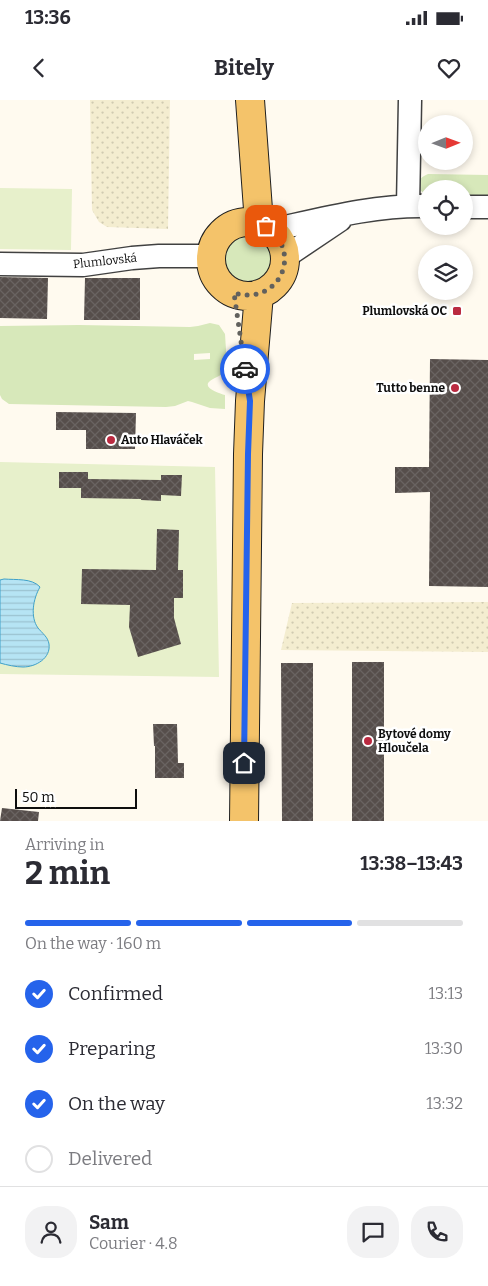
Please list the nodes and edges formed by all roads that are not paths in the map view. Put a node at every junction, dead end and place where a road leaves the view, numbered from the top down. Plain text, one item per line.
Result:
1 (250, 100) edge
2 (410, 100) edge
3 (417, 206) edge
4 (473, 207) edge
5 (488, 207) edge
6 (350, 213) junction
7 (256, 225) junction
8 (211, 256) junction
9 (285, 257) junction
10 (0, 264) edge
11 (247, 294) junction
12 (244, 821) edge

1 - 7 main road
2 - 3 street
3 - 6 street
4 - 5 street
6 - 7 street
6 - 9 street
7 - 8 main road
7 - 9 main road
8 - 10 street, Plumlovská
8 - 11 main road
9 - 11 main road
11 - 12 main road

